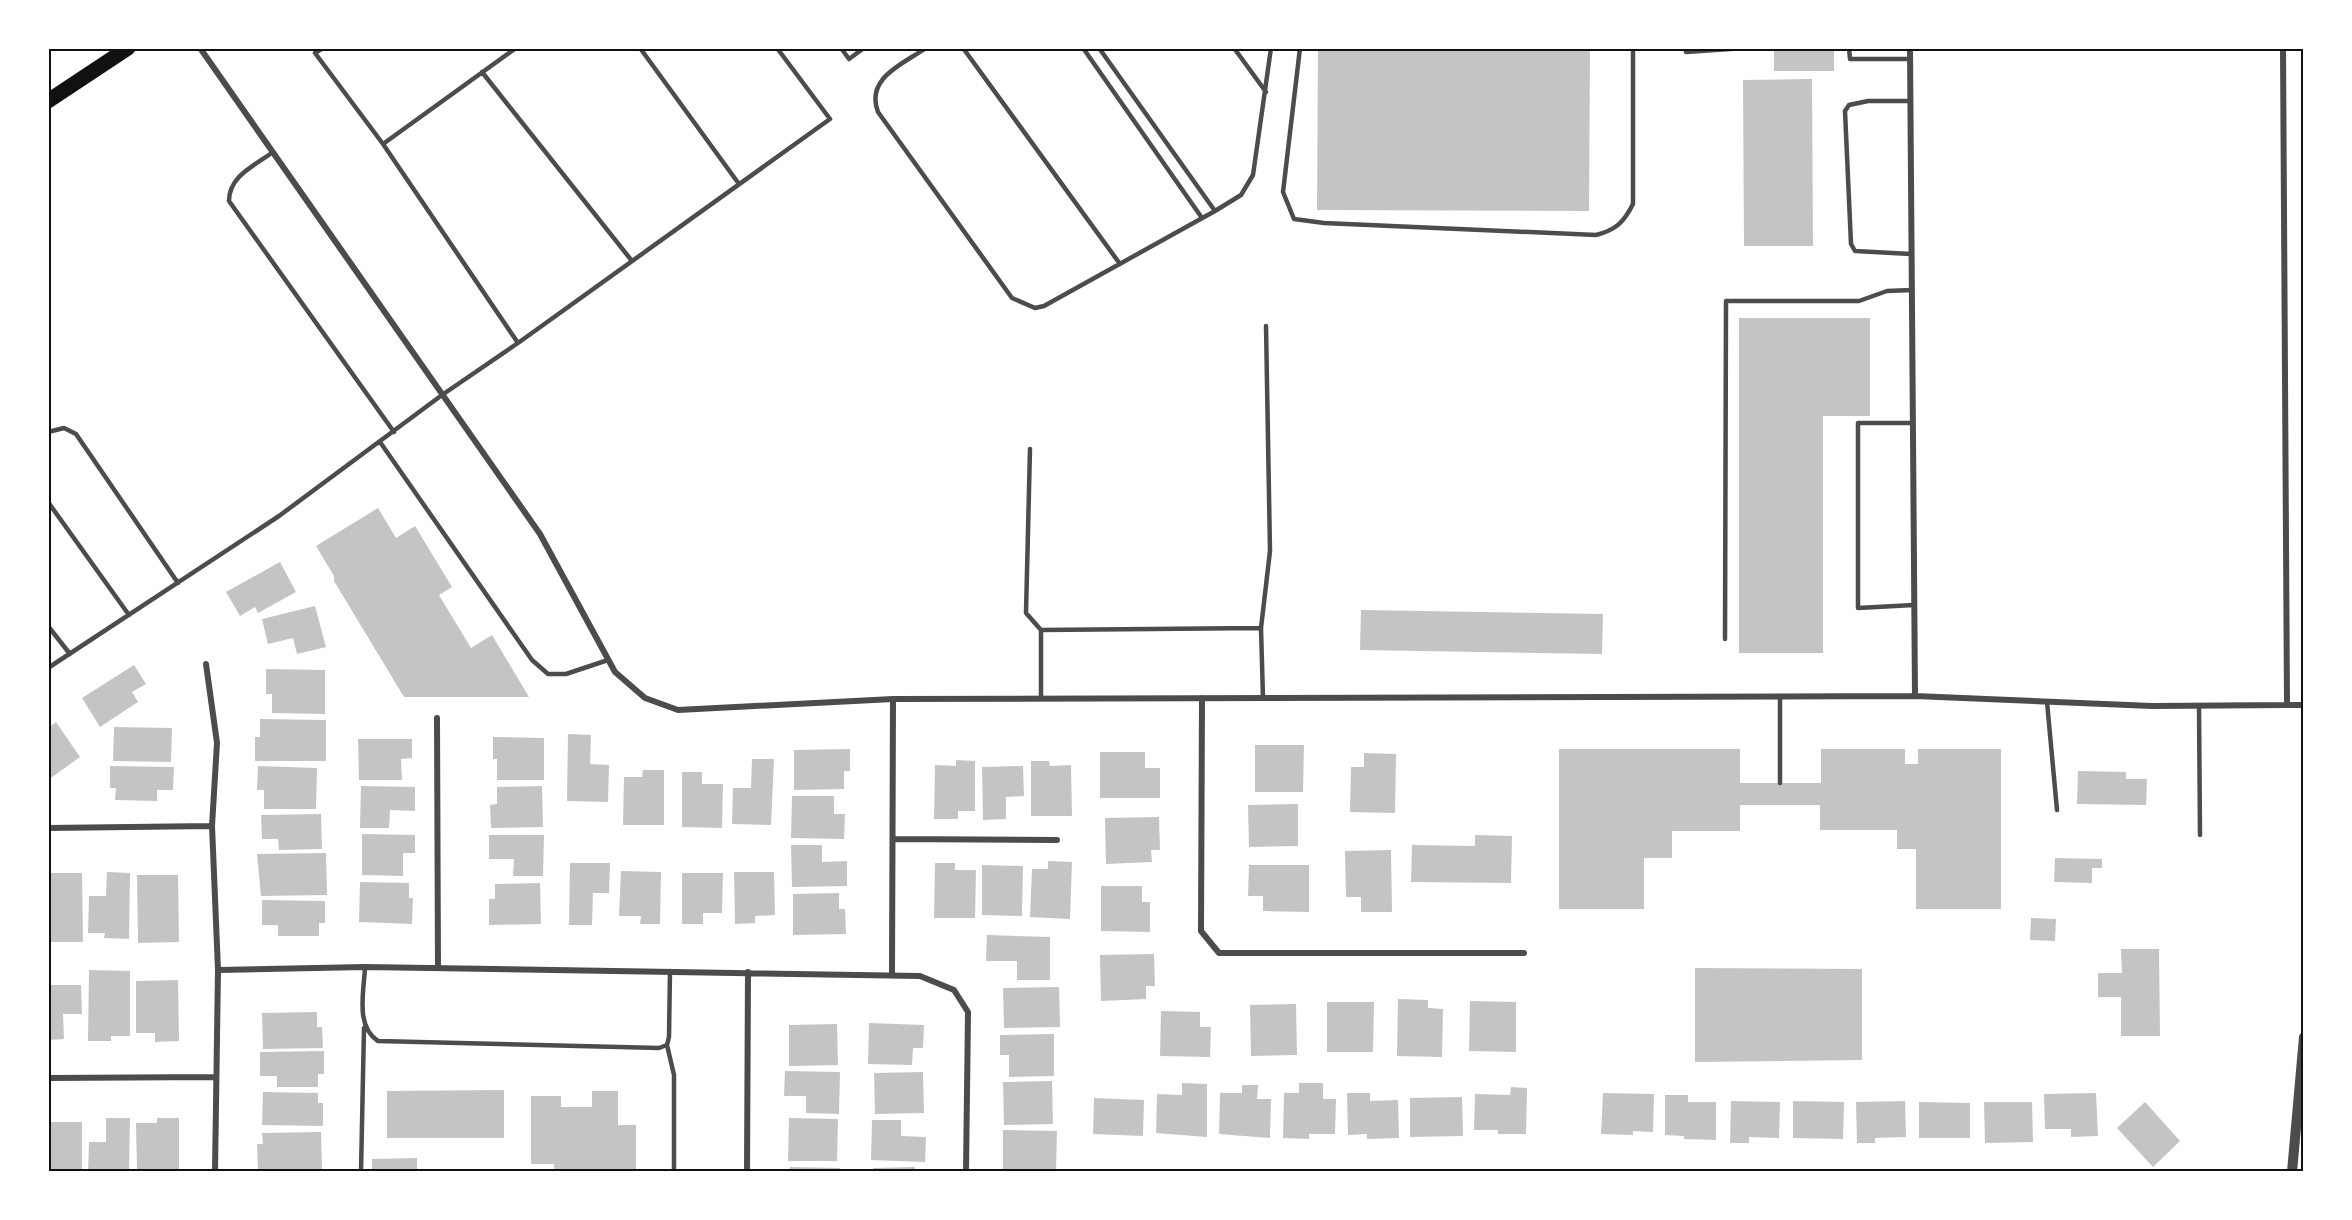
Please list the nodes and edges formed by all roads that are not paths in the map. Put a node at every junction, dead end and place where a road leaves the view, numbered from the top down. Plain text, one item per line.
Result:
1 (128, 48) edge
2 (200, 48) edge
3 (323, 48) edge
4 (516, 48) edge
5 (640, 48) edge
6 (777, 48) edge
7 (841, 48) edge
8 (864, 48) edge
9 (926, 48) edge
10 (963, 48) edge
11 (1083, 48) edge
12 (1099, 48) edge
13 (1234, 48) edge
14 (1271, 48) edge
15 (1300, 48) edge
16 (1633, 48) edge
17 (1686, 48) edge
18 (1745, 48) edge
19 (1849, 48) edge
20 (1910, 48) edge
21 (2283, 48) edge
22 (1910, 59) junction
23 (483, 72) junction
24 (1266, 92) junction
25 (48, 101) edge
26 (1910, 101) junction
27 (383, 144) junction
28 (273, 152) junction
29 (739, 184) junction
30 (1215, 211) junction
31 (1202, 218) junction
32 (1911, 254) junction
33 (632, 261) junction
34 (1120, 264) junction
35 (1912, 290) junction
36 (1266, 326) dead end
37 (518, 343) junction
38 (442, 395) junction
39 (1913, 423) junction
40 (48, 432) edge
41 (394, 432) junction
42 (380, 442) junction
43 (1030, 449) dead end
44 (48, 502) edge
45 (178, 583) junction
46 (1914, 605) junction
47 (129, 615) junction
48 (48, 626) edge
49 (1261, 628) junction
50 (1041, 630) junction
51 (1725, 639) dead end
52 (70, 654) junction
53 (608, 660) junction
54 (206, 664) dead end
55 (48, 668) edge
56 (1780, 696) junction
57 (1915, 696) junction
58 (1202, 698) junction
59 (1263, 698) junction
60 (894, 699) junction
61 (1041, 699) junction
62 (2047, 702) junction
63 (2287, 705) junction
64 (2304, 705) edge
65 (2199, 706) junction
66 (437, 718) dead end
67 (1780, 783) dead end
68 (2057, 810) dead end
69 (212, 826) junction
70 (48, 828) edge
71 (2200, 835) dead end
72 (893, 839) junction
73 (1057, 840) dead end
74 (1524, 953) dead end
75 (365, 968) junction
76 (438, 968) junction
77 (218, 970) junction
78 (670, 971) junction
79 (748, 972) junction
80 (892, 974) junction
81 (364, 1026) junction
82 (2304, 1037) edge
83 (667, 1045) junction
84 (215, 1077) junction
85 (48, 1078) edge
86 (215, 1172) edge
87 (361, 1172) edge
88 (674, 1172) edge
89 (747, 1172) edge
90 (966, 1172) edge
91 (2292, 1172) edge

1 - 25 main road
2 - 28 street
3 - 27 lane
4 - 23 lane
5 - 29 lane
6 - 29 lane
7 - 8 lane
9 - 34 lane
10 - 34 lane
11 - 31 lane
12 - 30 lane
13 - 24 lane
14 - 24 lane
15 - 16 lane
17 - 18 lane
19 - 22 lane
20 - 22 street
21 - 63 street
22 - 26 street
23 - 27 lane
23 - 33 lane
24 - 30 lane
26 - 32 street
26 - 32 lane
27 - 37 lane
28 - 38 street
28 - 41 lane
29 - 33 lane
30 - 31 lane
31 - 34 lane
32 - 35 street
33 - 37 lane
35 - 39 street
35 - 51 lane
36 - 49 lane
37 - 38 lane
38 - 41 lane
38 - 53 street
39 - 46 street
39 - 46 lane
40 - 45 lane
41 - 42 lane
42 - 45 lane
42 - 53 lane
43 - 50 lane
44 - 47 lane
45 - 47 lane
46 - 57 street
47 - 52 lane
48 - 52 lane
49 - 50 lane
49 - 59 lane
50 - 61 lane
52 - 55 lane
53 - 60 street
54 - 69 street
56 - 57 street
56 - 59 street
56 - 67 lane
57 - 62 street
58 - 59 street
58 - 61 street
58 - 74 street
60 - 61 street
60 - 72 street
62 - 65 street
62 - 68 lane
63 - 64 street
63 - 65 street
65 - 71 lane
66 - 76 street
69 - 70 street
69 - 77 street
72 - 73 street
72 - 80 street
75 - 76 street
75 - 77 street
75 - 81 lane
76 - 78 street
77 - 84 street
78 - 79 street
78 - 83 lane
79 - 80 street
79 - 89 street
80 - 90 street
81 - 83 lane
81 - 87 lane
82 - 91 street
83 - 88 lane
84 - 85 street
84 - 86 street

